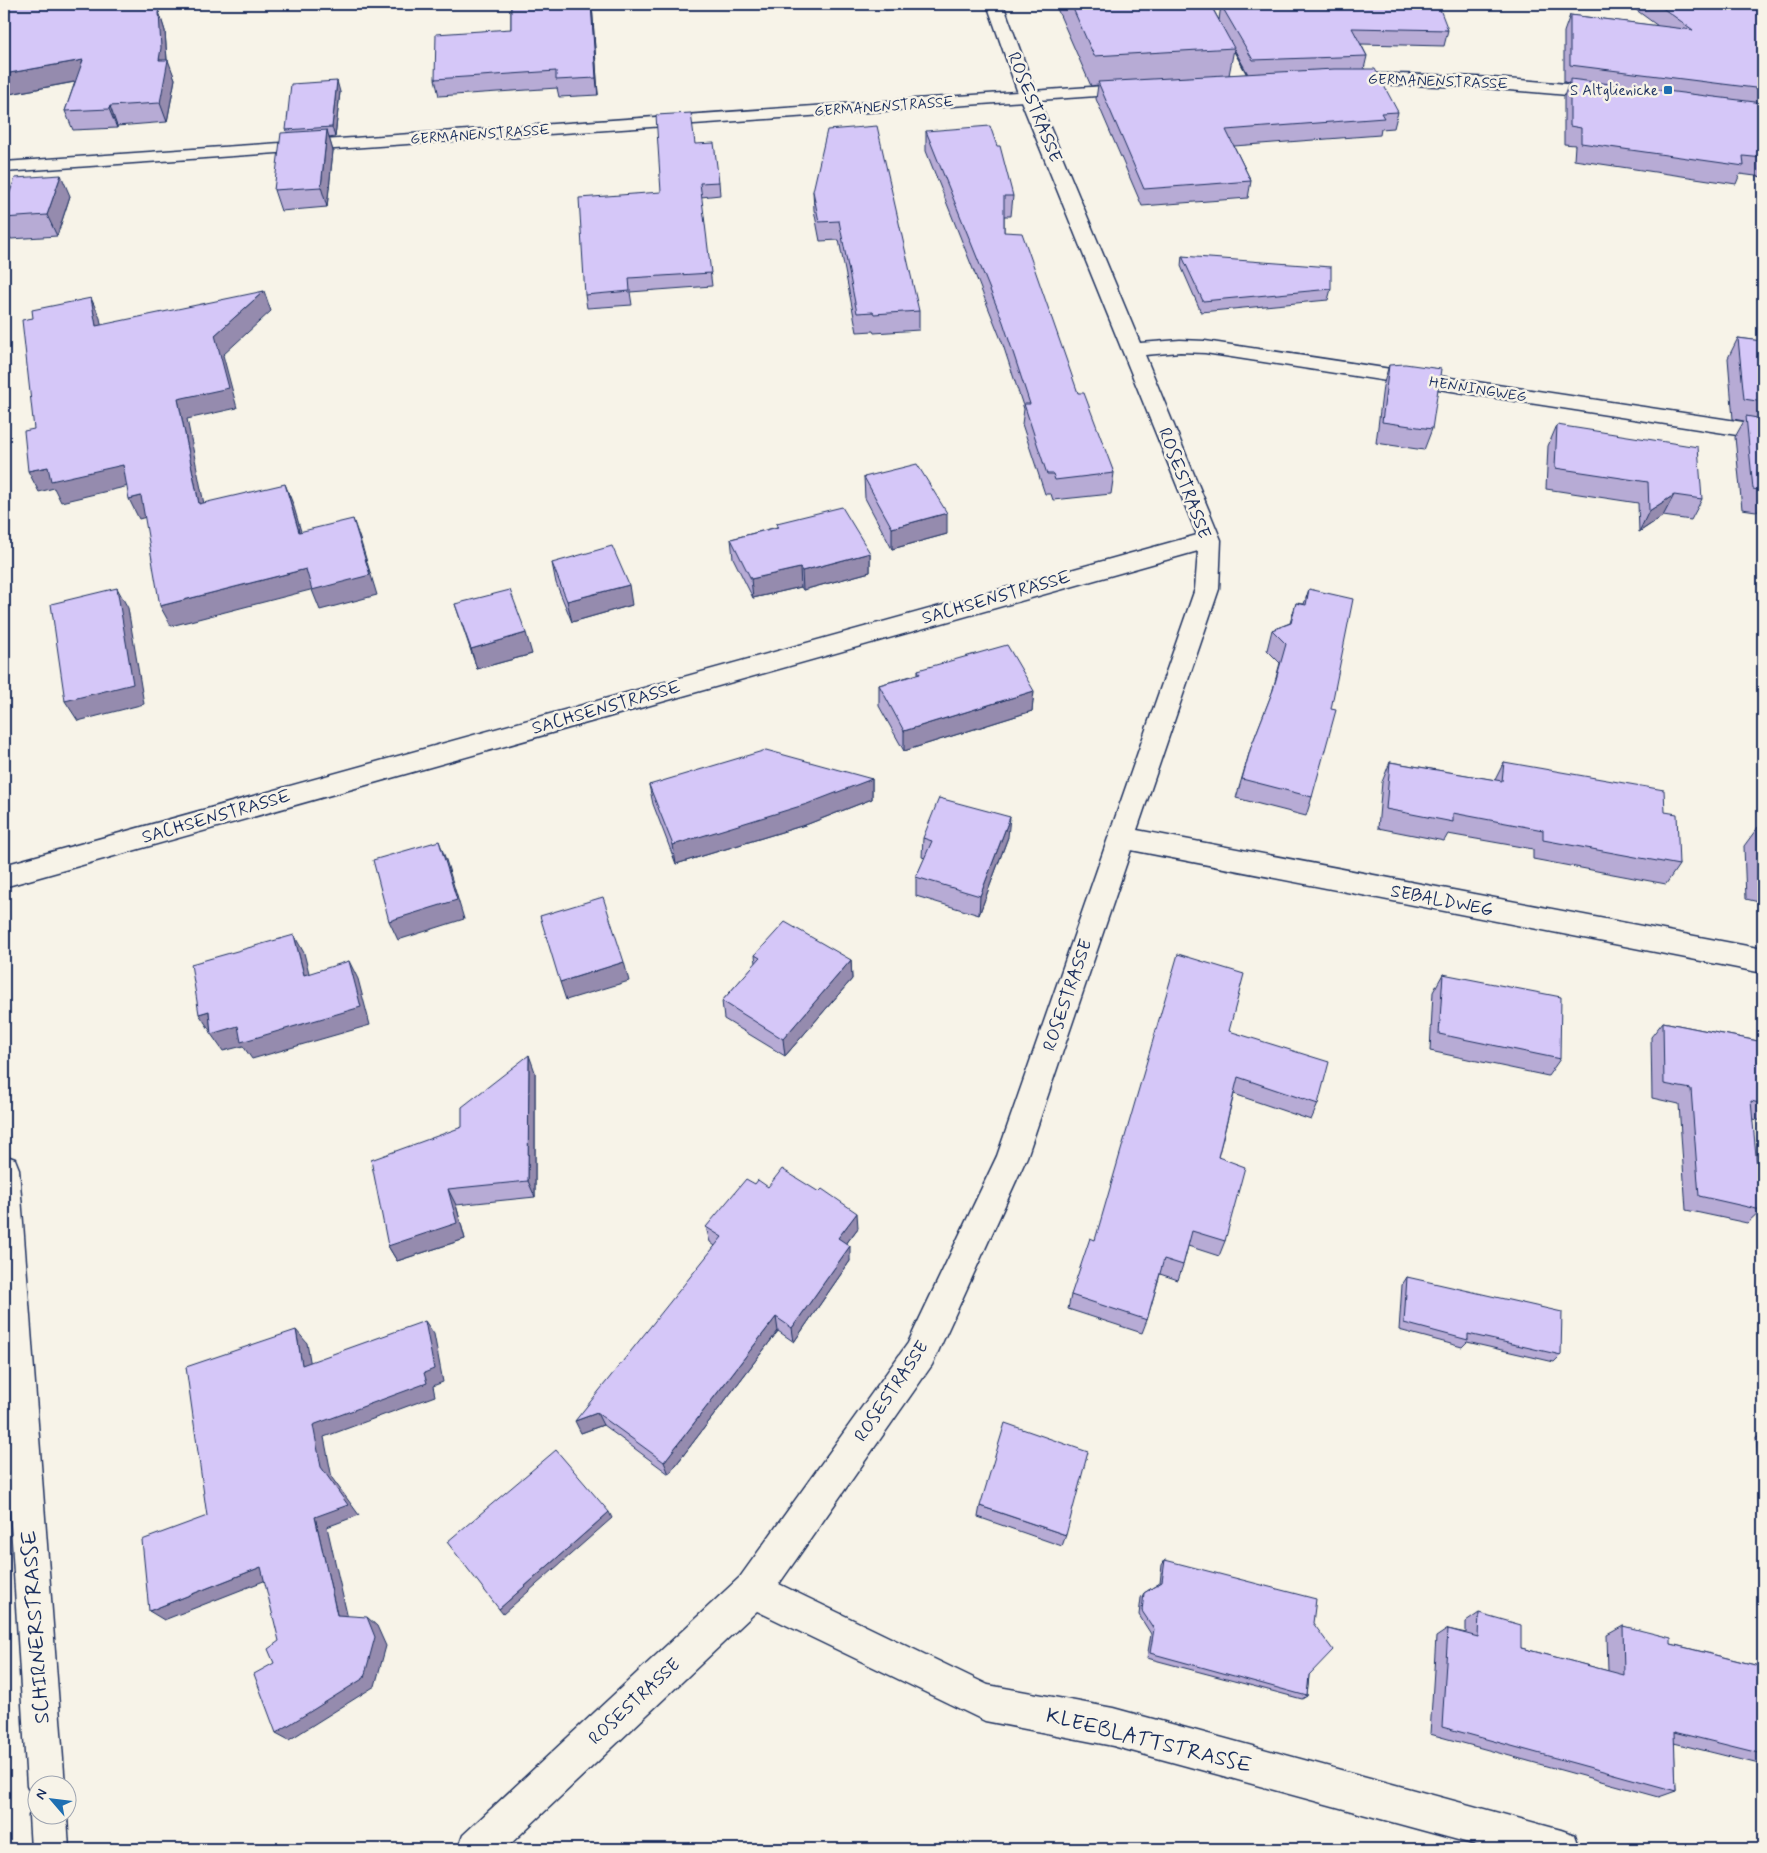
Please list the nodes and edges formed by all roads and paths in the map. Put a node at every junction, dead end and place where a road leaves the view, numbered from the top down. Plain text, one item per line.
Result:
1 (995, 4) edge
2 (1198, 4) edge
3 (1321, 79) edge
4 (1261, 82) edge
5 (1242, 83) junction
6 (1222, 84) edge
7 (1153, 88) edge
8 (1618, 95) edge
9 (1028, 96) junction
10 (4, 168) edge
11 (1132, 350) junction
12 (1763, 432) edge
13 (1210, 540) junction
14 (1122, 836) junction
15 (4, 876) edge
16 (1763, 961) edge
17 (4, 1169) edge
18 (754, 1590) junction
19 (45, 1776) edge
20 (49, 1826) edge
21 (50, 1849) edge
22 (477, 1849) edge
23 (1561, 1849) edge

1 - 9 street, ROSESTRASSE
2 - 5 street
3 - 8 street, GERMANENSTRASSE
4 - 5 street
5 - 6 street
7 - 9 street, GERMANENSTRASSE
9 - 10 street, GERMANENSTRASSE
9 - 11 street, ROSESTRASSE
11 - 12 street, HENNINGWEG
11 - 13 street, ROSESTRASSE
13 - 14 street, ROSESTRASSE
13 - 15 street, SACHSENSTRASSE
14 - 16 street, SEBALDWEG
14 - 18 street, ROSESTRASSE
17 - 19 street, SCHIRNERSTRASSE
18 - 22 street, ROSESTRASSE
18 - 23 street, KLEEBLATTSTRASSE
20 - 21 street

